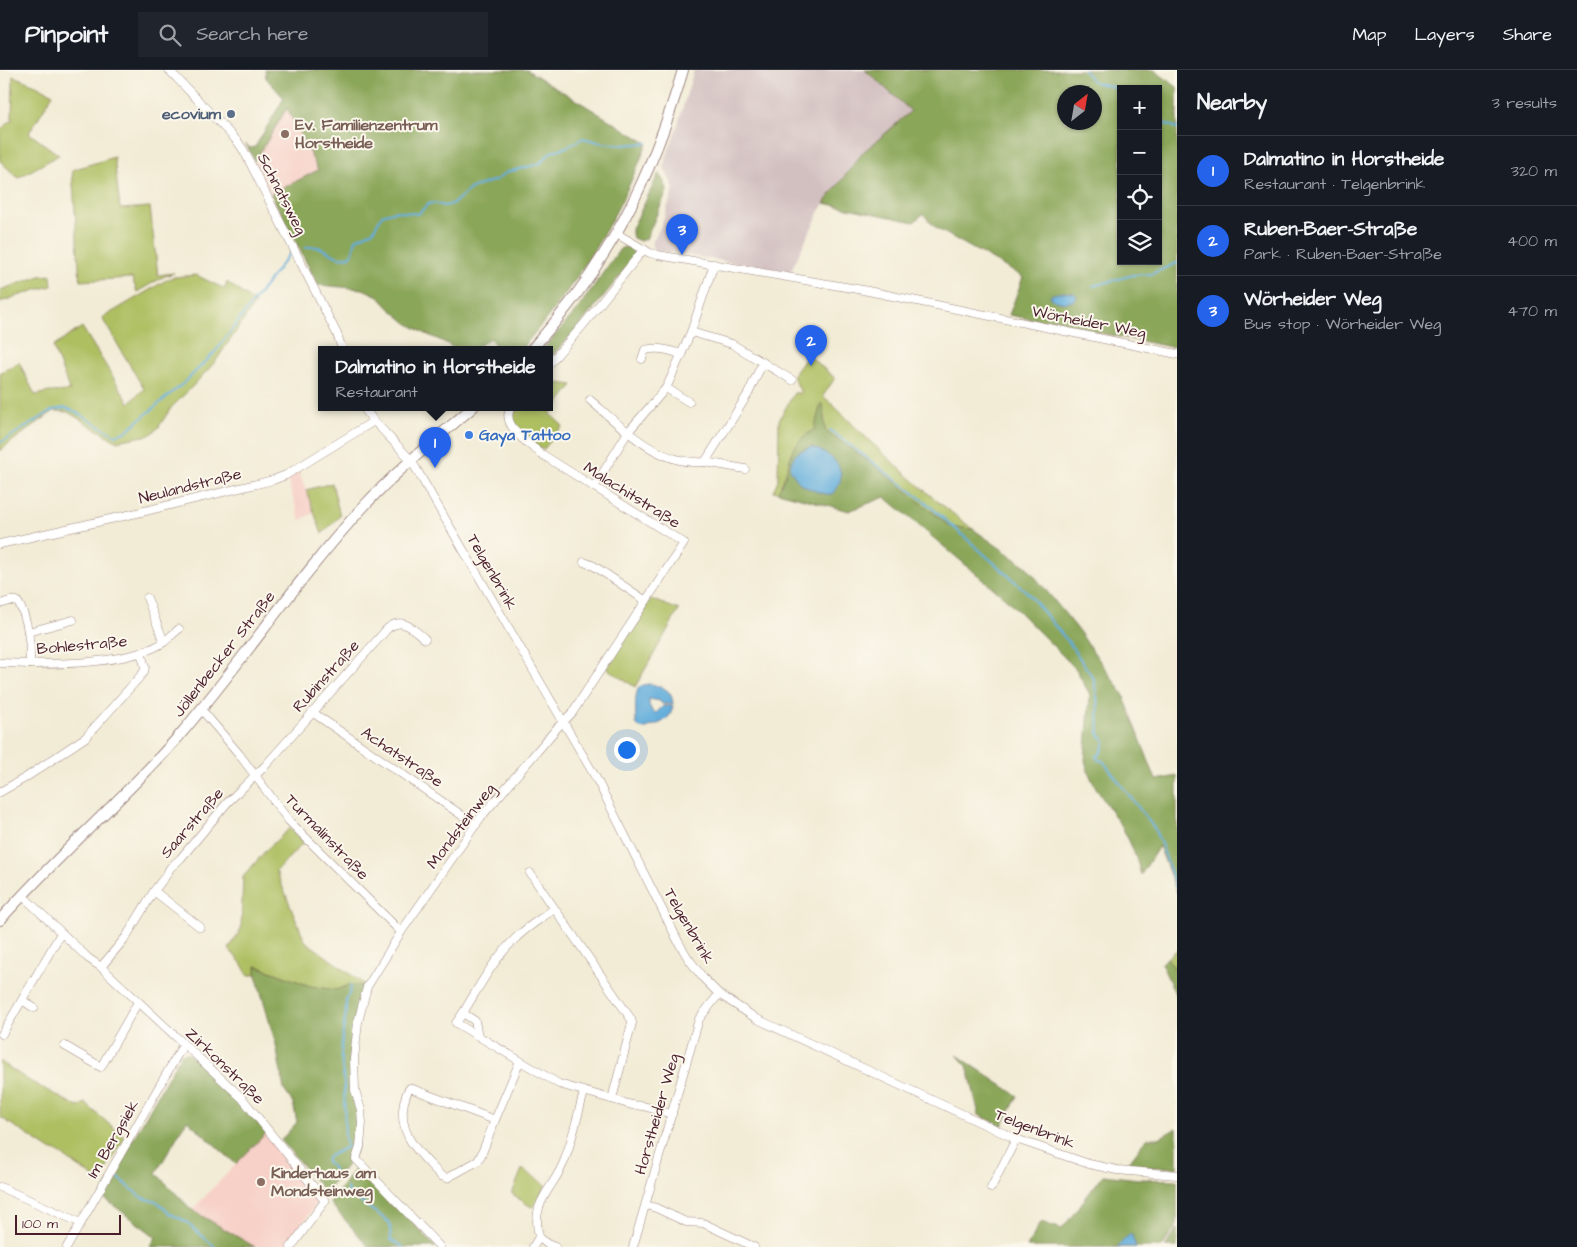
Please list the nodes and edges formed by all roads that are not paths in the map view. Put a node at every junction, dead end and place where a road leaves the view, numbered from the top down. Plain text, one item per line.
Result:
1 (169, 70) edge
2 (683, 70) edge
3 (618, 234) junction
4 (644, 249) junction
5 (714, 264) junction
6 (691, 332) junction
7 (341, 346) edge
8 (535, 346) edge
9 (1177, 354) edge
10 (682, 355) junction
11 (553, 359) edge
12 (642, 359) dead end
13 (763, 362) junction
14 (792, 380) dead end
15 (666, 388) junction
16 (590, 400) dead end
17 (689, 402) dead end
18 (366, 411) edge
19 (468, 411) edge
20 (508, 411) edge
21 (374, 421) junction
22 (628, 432) junction
23 (411, 460) junction
24 (705, 462) junction
25 (745, 470) dead end
26 (594, 487) junction
27 (684, 543) joint
28 (0, 544) edge
29 (584, 562) dead end
30 (147, 598) dead end
31 (646, 601) junction
32 (0, 604) edge
33 (72, 620) dead end
34 (179, 629) dead end
35 (28, 632) junction
36 (425, 639) dead end
37 (164, 642) junction
38 (141, 653) junction
39 (0, 663) edge
40 (30, 664) junction
41 (201, 709) junction
42 (312, 712) junction
43 (563, 722) junction
44 (255, 775) junction
45 (0, 792) edge
46 (476, 825) junction
47 (530, 873) dead end
48 (154, 891) junction
49 (23, 896) junction
50 (554, 909) junction
51 (0, 920) edge
52 (200, 927) dead end
53 (401, 932) junction
54 (61, 933) junction
55 (101, 967) junction
56 (719, 994) junction
57 (22, 1000) junction
58 (138, 1002) junction
59 (34, 1008) dead end
60 (463, 1013) junction
61 (2, 1034) dead end
62 (478, 1036) junction
63 (183, 1044) junction
64 (65, 1046) dead end
65 (520, 1062) junction
66 (584, 1092) junction
67 (612, 1099) junction
68 (672, 1114) junction
69 (495, 1120) junction
70 (1016, 1139) junction
71 (1177, 1175) edge
72 (0, 1187) edge
73 (991, 1188) dead end
74 (646, 1204) junction
75 (81, 1223) junction
76 (540, 1237) junction
77 (67, 1247) edge
78 (291, 1247) edge
79 (440, 1247) edge
80 (532, 1247) edge
81 (555, 1247) edge
82 (633, 1247) edge
83 (754, 1247) edge

1 - 7 street, Schnatsweg
2 - 3 main road
3 - 4 street, Wörheider Weg
3 - 8 main road
4 - 5 street, Wörheider Weg
4 - 11 street
5 - 6 street
5 - 9 street, Wörheider Weg
6 - 10 street
6 - 13 street
10 - 12 street
10 - 15 street
13 - 14 street
13 - 24 street
15 - 17 street
15 - 22 street
16 - 22 street
18 - 21 street
19 - 23 main road, Jöllenbecker Straße
20 - 26 street, Malachitstraße
21 - 23 street
21 - 28 street, Neulandstraße
22 - 24 street
22 - 26 street
23 - 41 main road, Jöllenbecker Straße
23 - 43 street, Telgenbrink
24 - 25 street
26 - 27 street, Malachitstraße
27 - 31 street, Mondsteinweg
29 - 31 street
30 - 37 street
31 - 43 street, Mondsteinweg
32 - 35 street
33 - 35 street
34 - 37 street, Bohlestraße
35 - 40 street
36 - 42 street, Rubinstraße
37 - 38 street, Bohlestraße
38 - 40 street, Bohlestraße
38 - 45 street
39 - 40 street, Bohlestraße
41 - 44 street, Turmalinstraße
41 - 49 main road, Jöllenbecker Straße
42 - 44 street, Rubinstraße
42 - 46 street, Achatstraße
43 - 46 street, Mondsteinweg
43 - 56 street, Telgenbrink
44 - 48 street, Saarstraße
44 - 53 street, Turmalinstraße
46 - 53 street, Mondsteinweg
47 - 50 street
48 - 52 street
48 - 55 street, Saarstraße
49 - 51 main road, Jöllenbecker Straße
49 - 54 street, Zirkonstraße
50 - 60 street
50 - 67 street
53 - 79 street, Mondsteinweg
54 - 55 street, Zirkonstraße
54 - 57 street
55 - 58 street, Zirkonstraße
56 - 68 street, Horstheider Weg
56 - 70 street, Telgenbrink
57 - 59 street
57 - 61 street
58 - 63 street, Zirkonstraße
58 - 64 street
60 - 62 street
60 - 62 street
62 - 65 street
63 - 75 street, Im Bergsiek
63 - 78 street, Zirkonstraße
65 - 66 street
65 - 69 street
66 - 67 street
66 - 76 street
67 - 68 street
68 - 74 street, Horstheider Weg
69 - 69 street
70 - 71 street, Telgenbrink
70 - 73 street
72 - 75 street
74 - 82 street, Horstheider Weg
74 - 83 street
75 - 77 street, Im Bergsiek
76 - 80 street
76 - 81 street

